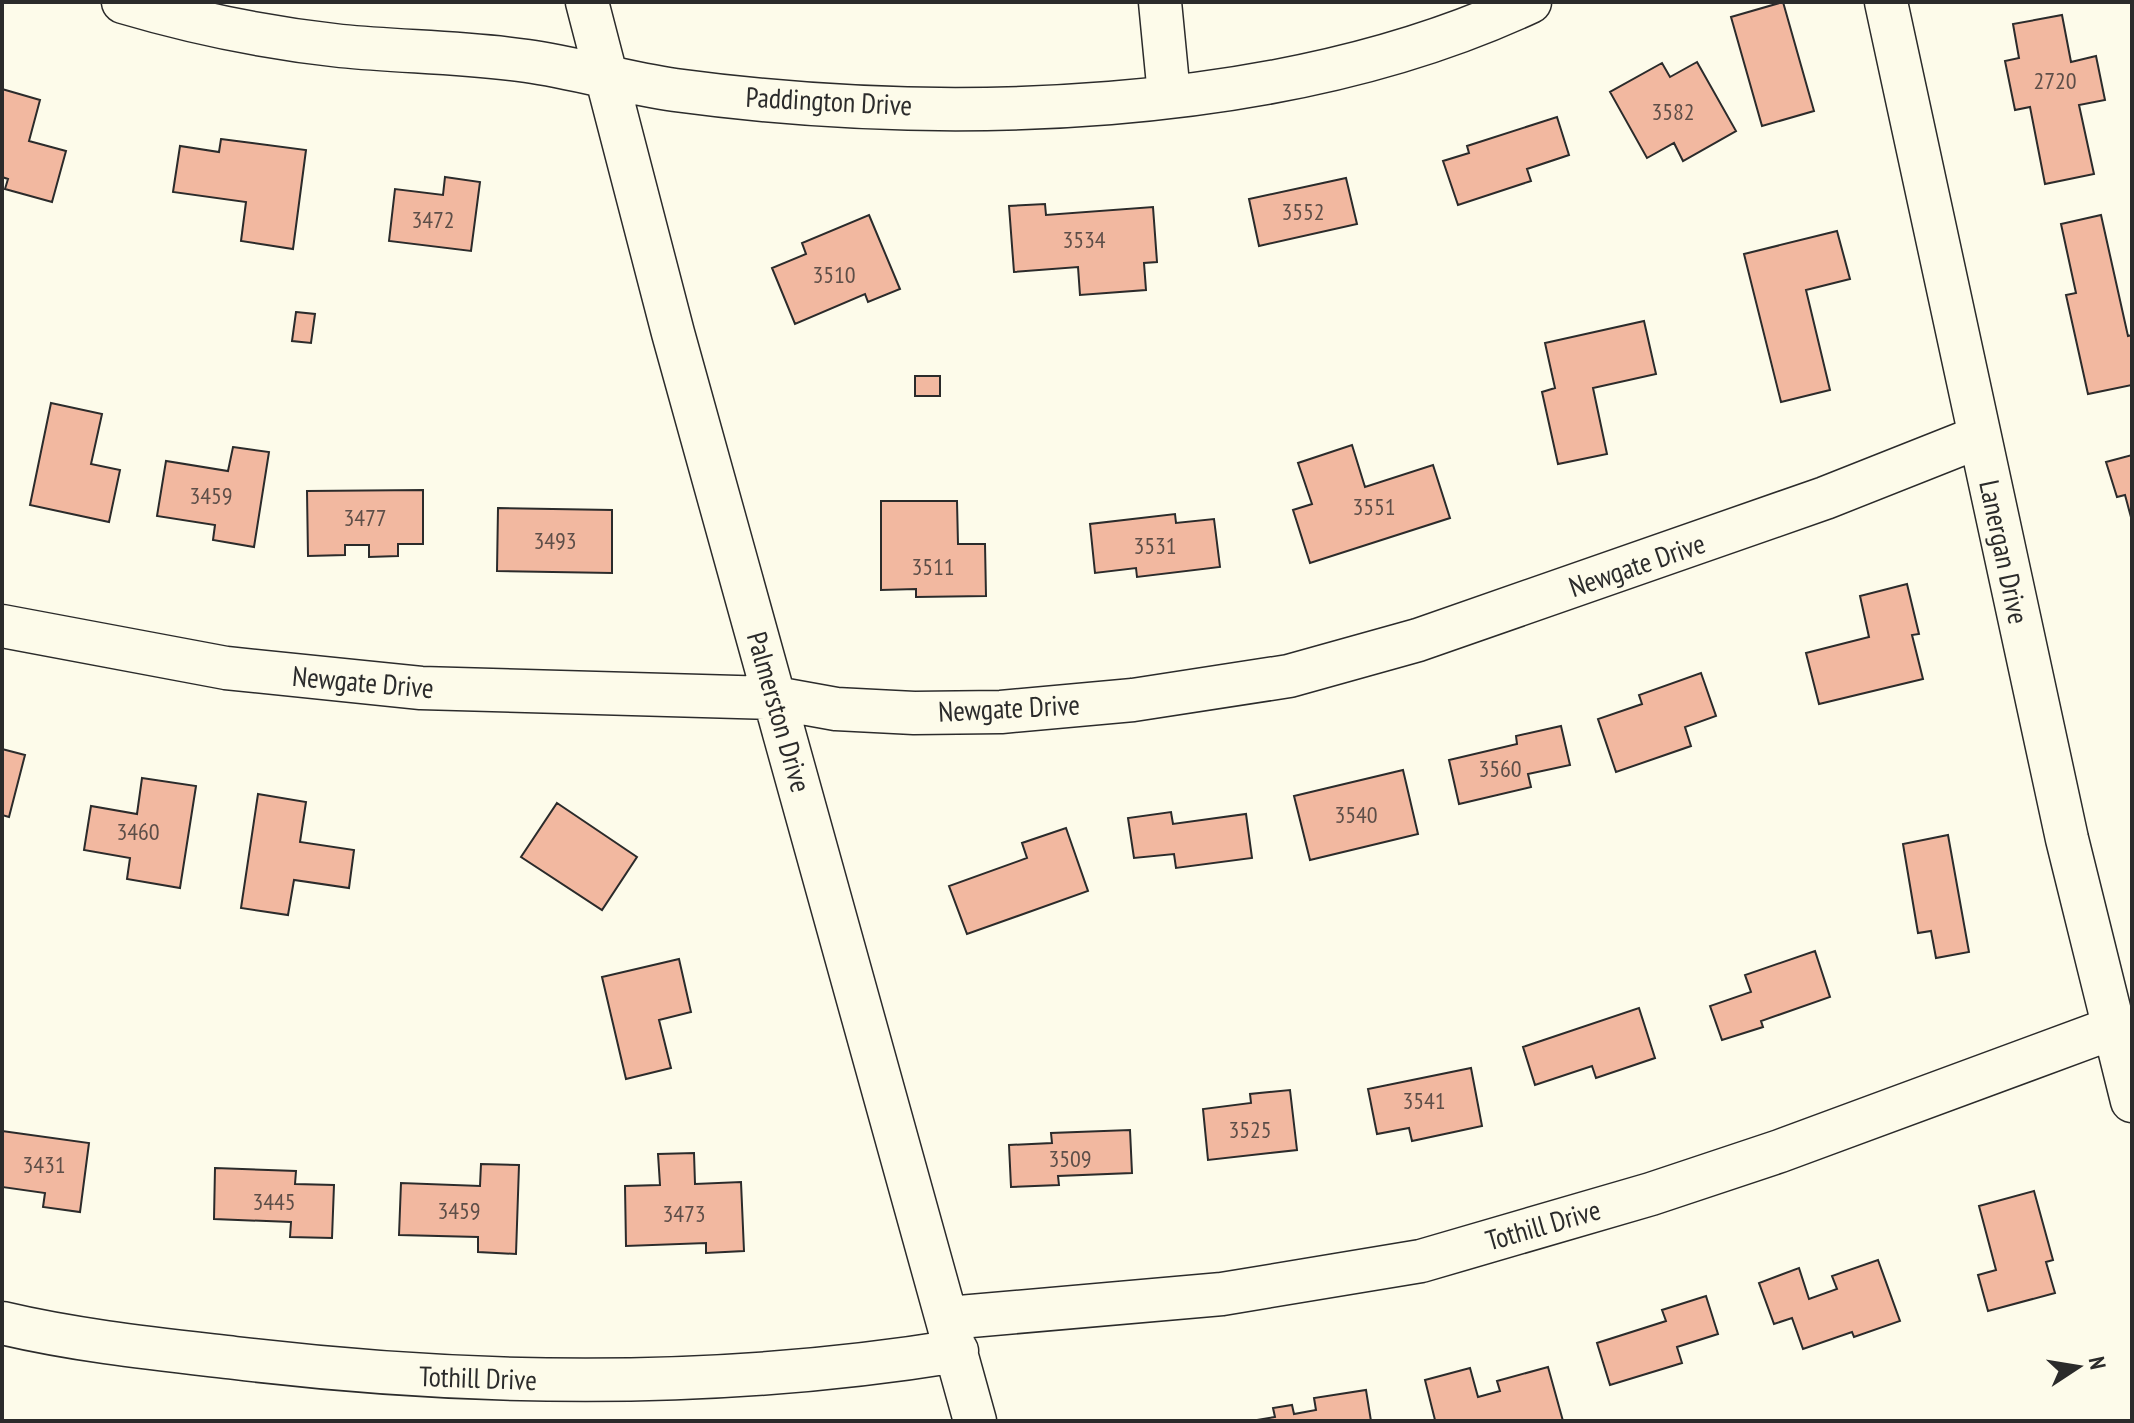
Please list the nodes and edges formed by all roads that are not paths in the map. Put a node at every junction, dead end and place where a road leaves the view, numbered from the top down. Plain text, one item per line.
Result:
1 (123, 2) edge
2 (587, 2) edge
3 (1160, 2) edge
4 (1530, 2) edge
5 (1886, 2) edge
6 (606, 76) junction
7 (1169, 95) junction
8 (1979, 437) junction
9 (2, 626) edge
10 (775, 698) junction
11 (2113, 1028) junction
12 (2132, 1101) edge
13 (2, 1323) edge
14 (952, 1335) junction
15 (975, 1421) edge

1 - 6 street, Paddington Drive
2 - 6 street, Palmerston Drive
3 - 7 street
4 - 7 street, Paddington Drive
5 - 8 street, Lanergan Drive
6 - 7 street, Paddington Drive
6 - 10 street, Palmerston Drive
8 - 10 street, Newgate Drive
8 - 11 street, Lanergan Drive
9 - 10 street, Newgate Drive
10 - 14 street, Palmerston Drive
11 - 12 street, Lanergan Drive
11 - 14 street, Tothill Drive
13 - 14 street, Tothill Drive
14 - 15 street, Palmerston Drive

